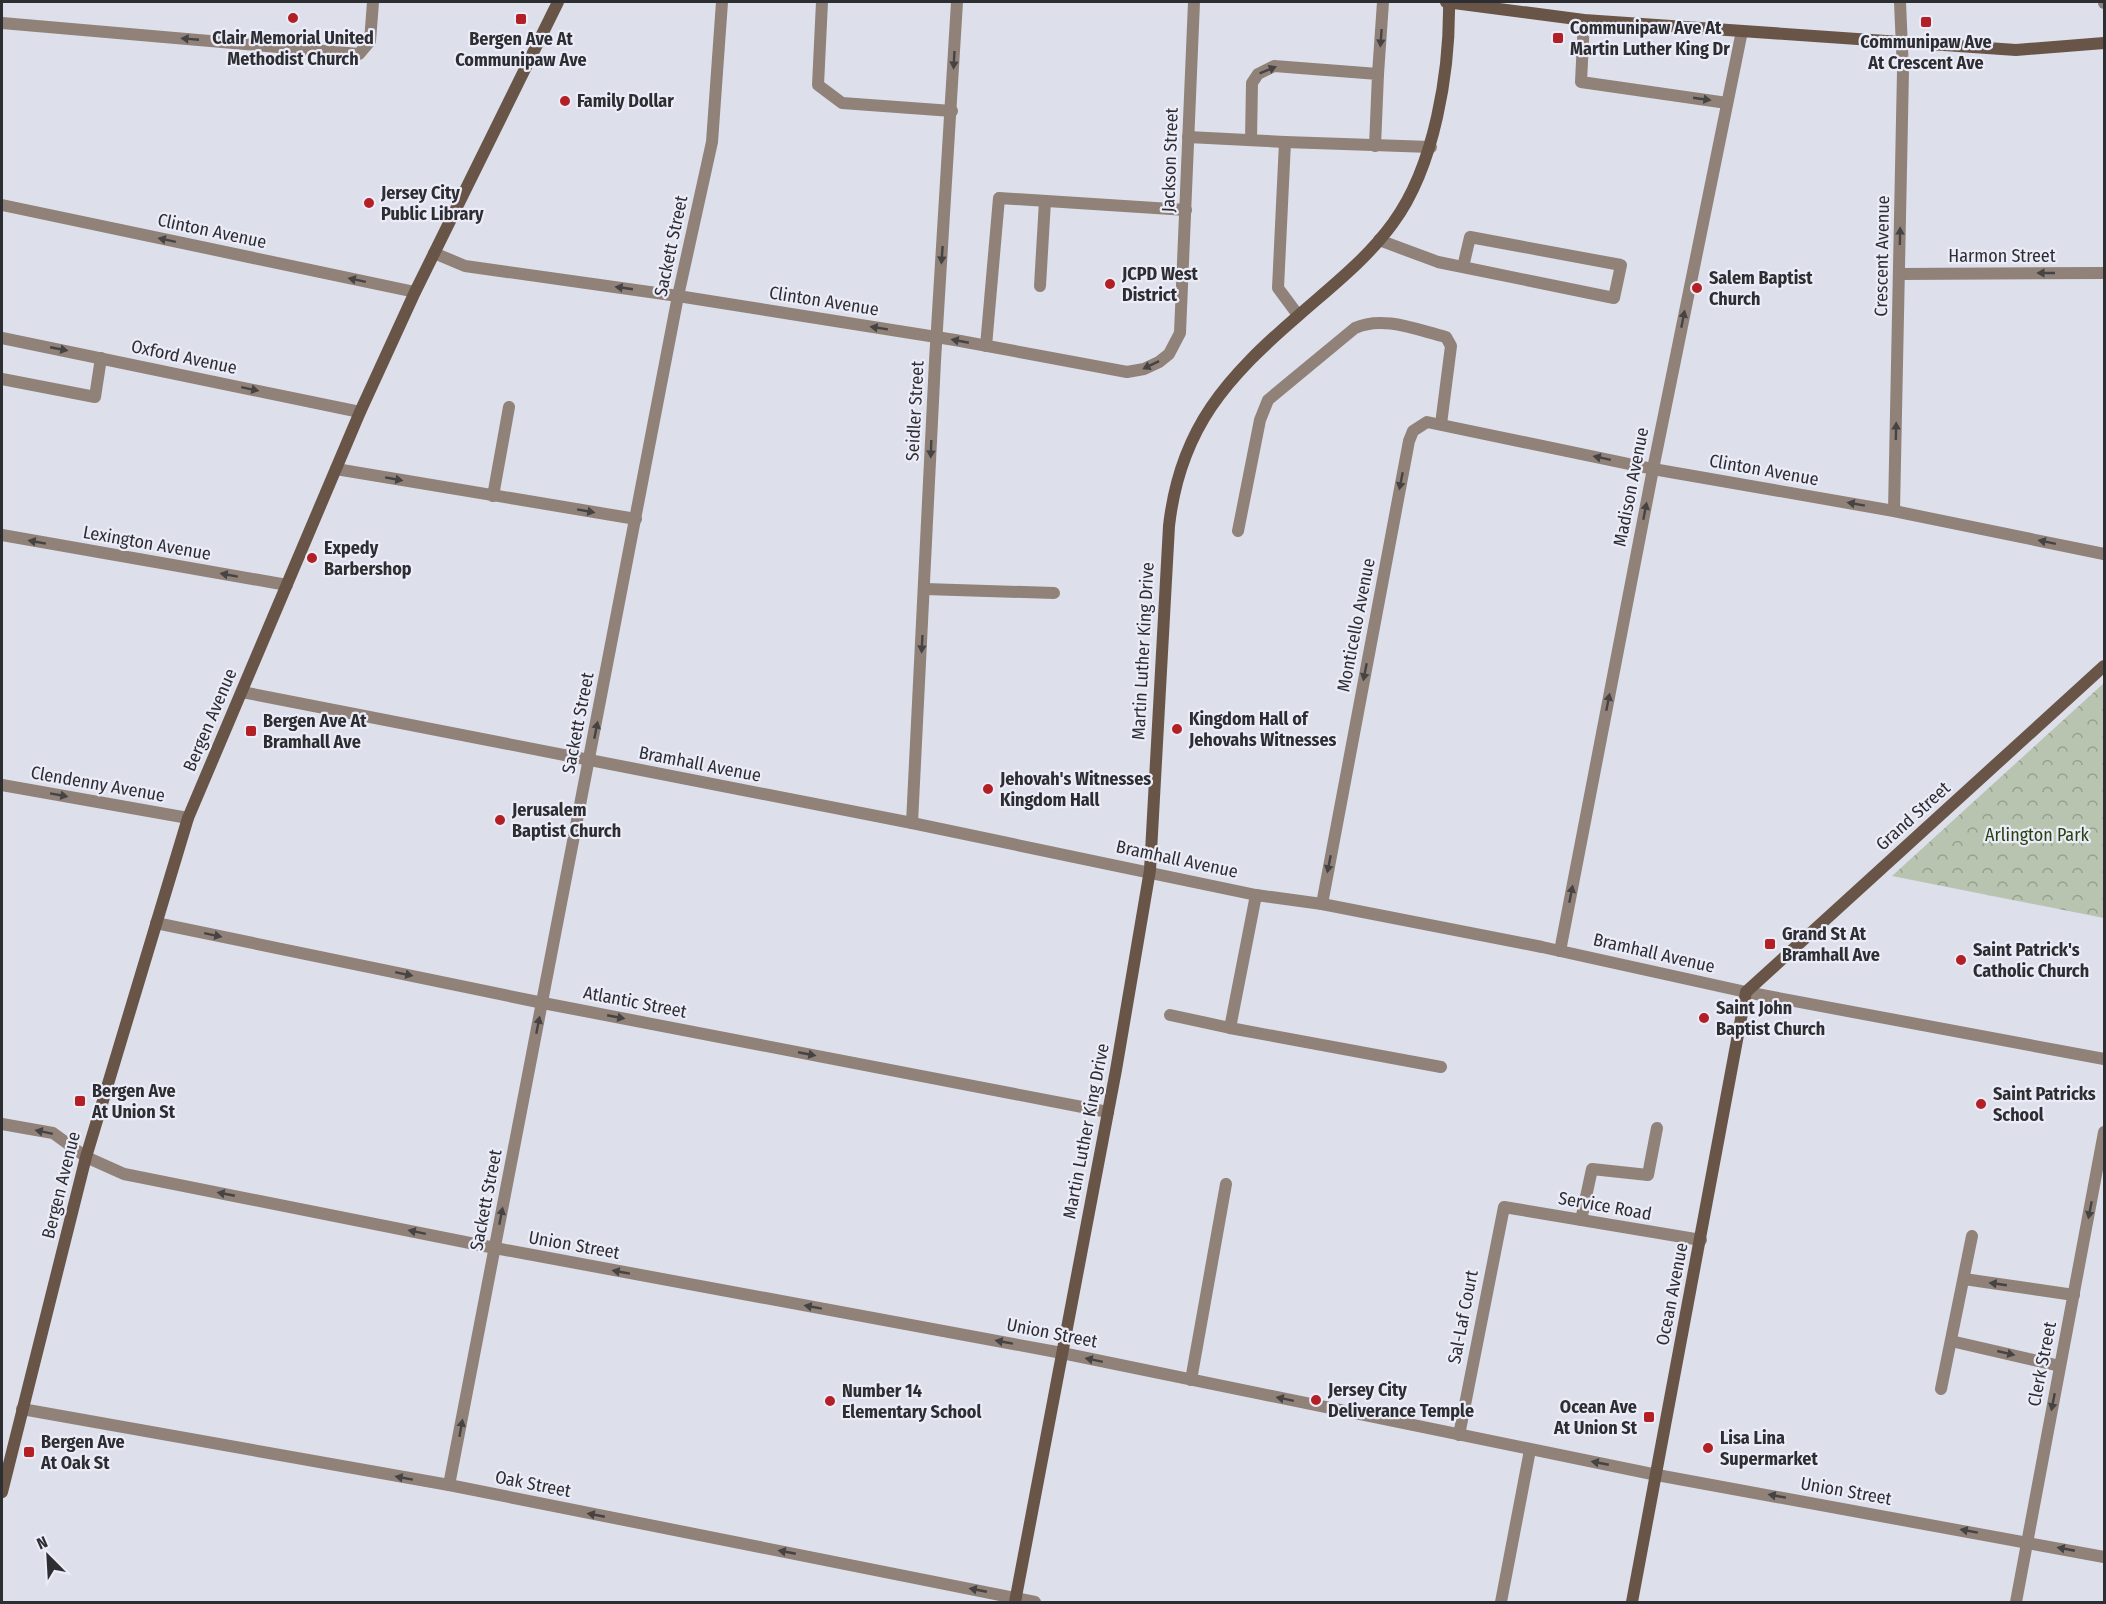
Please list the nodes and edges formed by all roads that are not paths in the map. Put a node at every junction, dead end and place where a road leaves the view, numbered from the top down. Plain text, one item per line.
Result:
1 (373, 2) edge
2 (558, 2) edge
3 (722, 2) edge
4 (822, 2) edge
5 (957, 2) edge
6 (1194, 2) edge
7 (1383, 2) edge
8 (1448, 2) edge
9 (1900, 2) edge
10 (1584, 20) junction
11 (2, 23) edge
12 (1742, 31) junction
13 (1903, 43) junction
14 (2104, 43) edge
15 (1378, 74) junction
16 (1727, 103) junction
17 (952, 111) junction
18 (1188, 137) junction
19 (1251, 140) junction
20 (1285, 142) junction
21 (1375, 146) junction
22 (1431, 147) junction
23 (1044, 201) junction
24 (2, 205) edge
25 (1186, 210) junction
26 (1379, 240) junction
27 (434, 253) junction
28 (1463, 267) junction
29 (2104, 273) edge
30 (1900, 274) junction
31 (1040, 286) dead end
32 (415, 291) junction
33 (678, 296) junction
34 (1298, 315) junction
35 (1182, 320) joint
36 (936, 337) junction
37 (2, 338) edge
38 (986, 346) junction
39 (101, 358) junction
40 (2, 380) edge
41 (509, 407) dead end
42 (360, 412) junction
43 (1441, 424) junction
44 (1419, 426) joint
45 (336, 469) junction
46 (1653, 469) junction
47 (493, 496) junction
48 (1894, 511) junction
49 (636, 519) junction
50 (1238, 531) dead end
51 (2, 536) edge
52 (2104, 554) edge
53 (287, 585) junction
54 (925, 589) junction
55 (1054, 593) dead end
56 (2104, 666) edge
57 (242, 692) junction
58 (589, 762) junction
59 (2, 785) edge
60 (188, 818) junction
61 (912, 823) junction
62 (1150, 870) junction
63 (1256, 895) junction
64 (1322, 904) junction
65 (156, 923) junction
66 (1560, 951) junction
67 (1746, 992) junction
68 (543, 1003) junction
69 (1170, 1015) dead end
70 (1230, 1028) junction
71 (2104, 1059) edge
72 (1441, 1067) dead end
73 (1108, 1112) junction
74 (2, 1124) edge
75 (1657, 1128) dead end
76 (2104, 1132) edge
77 (86, 1157) junction
78 (1226, 1184) dead end
79 (1504, 1206) joint
80 (1581, 1220) junction
81 (1972, 1236) dead end
82 (1701, 1240) junction
83 (495, 1248) junction
84 (1964, 1279) junction
85 (2074, 1295) junction
86 (1951, 1341) junction
87 (1062, 1353) junction
88 (2060, 1366) junction
89 (1191, 1380) junction
90 (1941, 1389) dead end
91 (22, 1409) junction
92 (1459, 1435) junction
93 (1530, 1450) junction
94 (1657, 1475) junction
95 (449, 1485) junction
96 (2, 1492) edge
97 (2027, 1542) junction
98 (2104, 1557) edge
99 (1015, 1600) edge
100 (1035, 1602) edge
101 (1501, 1602) edge
102 (1632, 1602) edge
103 (2016, 1602) edge

1 -> 11 street
2 - 27 street, Bergen Avenue
3 - 33 street, Sackett Street
4 - 17 street
5 -> 17 street, Seidler Street
6 - 18 street, Jackson Street
7 -> 15 street
8 - 10 street
8 - 22 street, Martin Luther King Drive
9 - 13 street, Crescent Avenue
10 - 12 street
10 -> 16 street
12 - 13 street
12 - 16 street, Madison Avenue
13 - 14 street
30 -> 13 street, Crescent Avenue
19 -> 15 street
15 - 21 street
46 -> 16 street, Madison Avenue
17 -> 36 street, Seidler Street
18 - 19 street
18 - 25 street, Jackson Street
19 - 20 street
20 - 21 street
20 - 34 street
21 - 22 street
22 - 26 street, Martin Luther King Drive
23 - 25 street
23 - 31 street
23 - 38 street
32 -> 24 street, Clinton Avenue
25 - 35 street, Jackson Street
26 - 28 street
26 - 34 street, Martin Luther King Drive
27 - 32 street, Bergen Avenue
33 -> 27 street, Clinton Avenue
28 - 28 street
29 -> 30 street, Harmon Street
48 -> 30 street, Crescent Avenue
32 - 42 street, Bergen Avenue
36 -> 33 street, Clinton Avenue
33 - 49 street, Sackett Street
34 - 62 street, Martin Luther King Drive
35 -> 38 street, Clinton Avenue
38 -> 36 street, Clinton Avenue
36 -> 54 street, Seidler Street
37 -> 39 street, Oxford Avenue
39 - 40 street
39 -> 42 street, Oxford Avenue
41 - 47 street
42 - 45 street, Bergen Avenue
43 - 44 street, Clinton Avenue
46 -> 43 street, Clinton Avenue
43 - 50 street
44 -> 64 street, Monticello Avenue
45 -> 47 street
45 - 53 street, Bergen Avenue
48 -> 46 street, Clinton Avenue
66 -> 46 street, Madison Avenue
47 -> 49 street
52 -> 48 street, Clinton Avenue
58 -> 49 street, Sackett Street
53 -> 51 street, Lexington Avenue
53 - 57 street, Bergen Avenue
54 - 55 street
54 -> 61 street, Seidler Street
56 - 67 street, Grand Street
57 - 58 street, Bramhall Avenue
57 - 60 street, Bergen Avenue
58 - 61 street, Bramhall Avenue
58 - 68 street, Sackett Street
59 -> 60 street, Clendenny Avenue
60 - 65 street, Bergen Avenue
61 - 62 street, Bramhall Avenue
62 - 63 street, Bramhall Avenue
62 - 73 street, Martin Luther King Drive
63 - 64 street, Bramhall Avenue
63 - 70 street
64 - 66 street, Bramhall Avenue
65 -> 68 street, Atlantic Street
65 - 77 street, Bergen Avenue
66 - 67 street, Bramhall Avenue
67 - 71 street, Bramhall Avenue
67 - 82 street, Ocean Avenue
68 -> 73 street, Atlantic Street
83 -> 68 street, Sackett Street
69 - 70 street
70 - 72 street
73 - 87 street, Martin Luther King Drive
77 -> 74 street, Union Street
75 - 80 street
76 -> 85 street, Clerk Street
83 -> 77 street, Union Street
77 - 91 street, Bergen Avenue
78 - 89 street
79 - 80 street, Service Road
79 - 92 street, Sal-Laf Court
80 - 82 street, Service Road
81 - 84 street
82 - 94 street, Ocean Avenue
87 -> 83 street, Union Street
95 -> 83 street, Sackett Street
85 -> 84 street
84 - 86 street
85 - 88 street, Clerk Street
86 -> 88 street
86 - 90 street
89 -> 87 street, Union Street
87 - 99 street, Martin Luther King Drive
88 -> 97 street, Clerk Street
92 -> 89 street, Union Street
95 -> 91 street, Oak Street
91 - 96 street, Bergen Avenue
92 - 93 street, Union Street
94 -> 93 street, Union Street
93 - 101 street
97 -> 94 street, Union Street
94 - 102 street, Ocean Avenue
99 -> 95 street, Oak Street
98 -> 97 street, Union Street
97 - 103 street, Clerk Street
99 - 100 street, Oak Street

